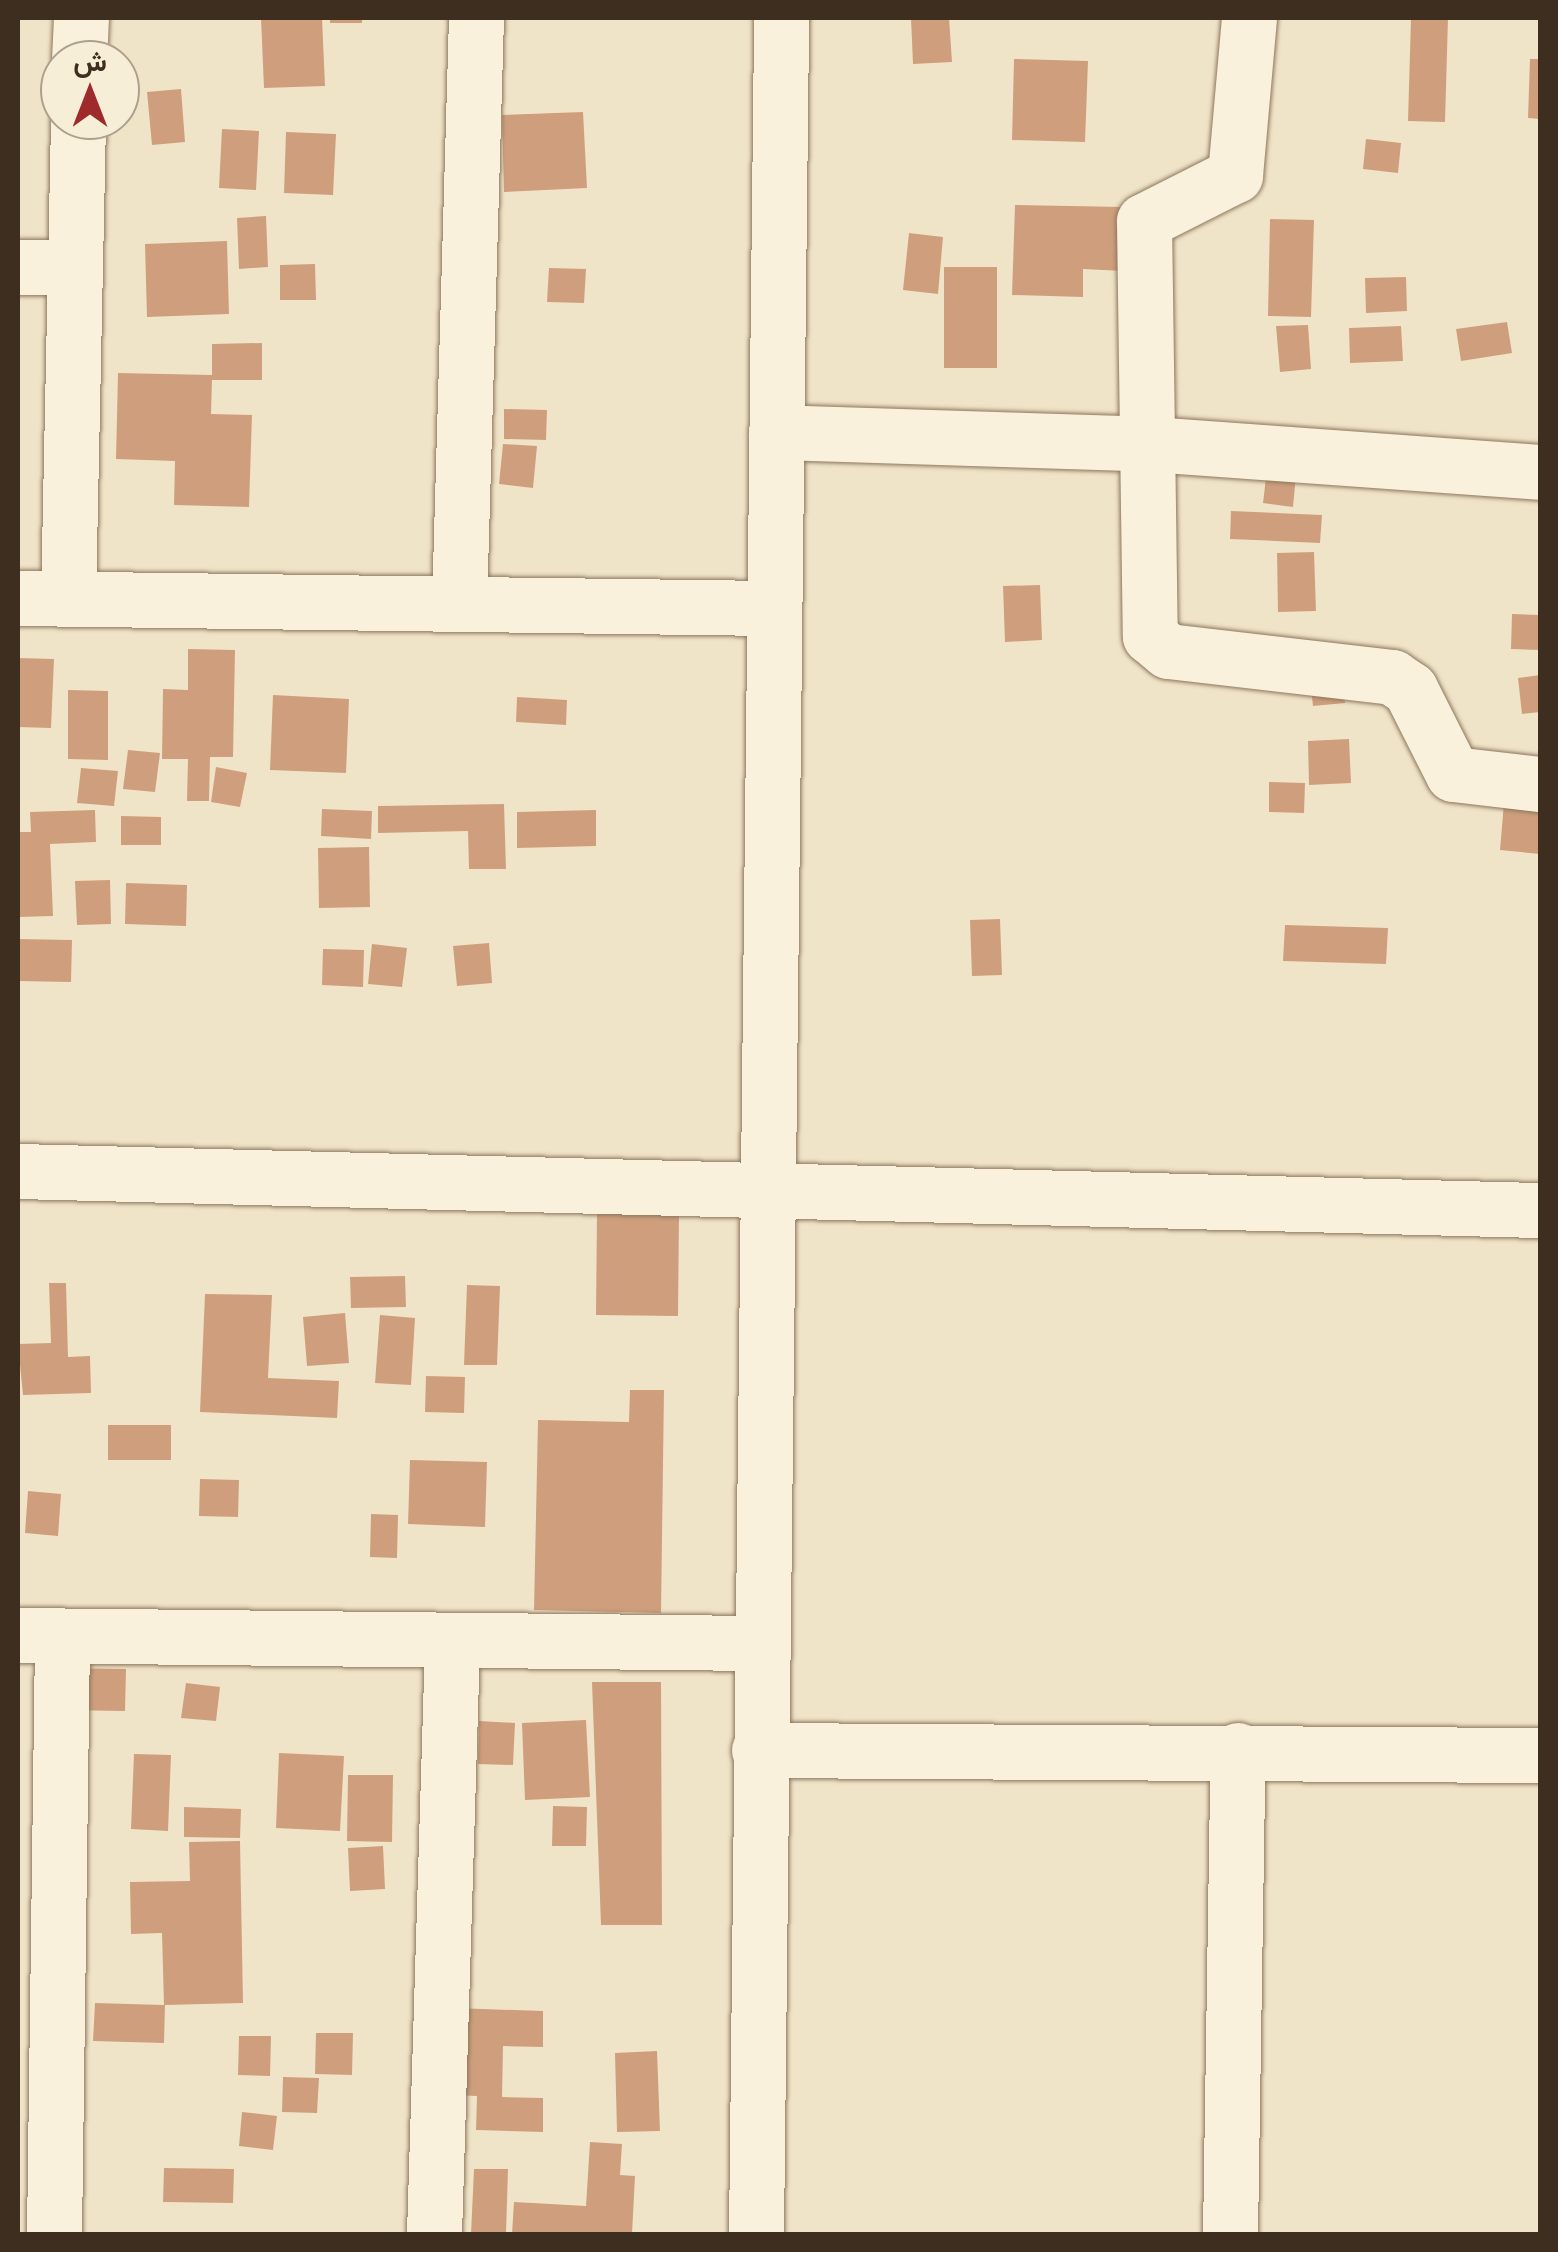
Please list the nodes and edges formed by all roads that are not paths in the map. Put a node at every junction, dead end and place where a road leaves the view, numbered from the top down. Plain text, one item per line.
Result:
1 (476, 18) edge
2 (781, 18) edge
3 (1250, 18) edge
4 (77, 140) edge
5 (18, 267) edge
6 (73, 267) junction
7 (776, 432) junction
8 (1150, 444) junction
9 (1540, 472) edge
10 (43, 599) edge
11 (459, 604) junction
12 (774, 608) junction
13 (1540, 784) edge
14 (18, 1171) edge
15 (768, 1190) junction
16 (1540, 1210) edge
17 (40, 1635) edge
18 (763, 1643) junction
19 (452, 1645) junction
20 (759, 1750) junction
21 (1238, 1750) junction
22 (1540, 1754) edge
23 (38, 1953) edge
24 (54, 2234) edge
25 (434, 2234) edge
26 (756, 2234) edge
27 (1230, 2234) edge

1 - 11 street
2 - 7 street
3 - 8 street
4 - 6 street
5 - 6 street
6 - 10 street
7 - 8 street
7 - 12 street
8 - 9 street
8 - 13 street
10 - 11 street
11 - 12 street
12 - 15 street
14 - 15 street
15 - 16 street
15 - 18 street
17 - 19 street
17 - 23 street
18 - 19 street
18 - 20 street
19 - 25 street
20 - 21 street
20 - 26 street
21 - 22 street
21 - 27 street
23 - 24 street

